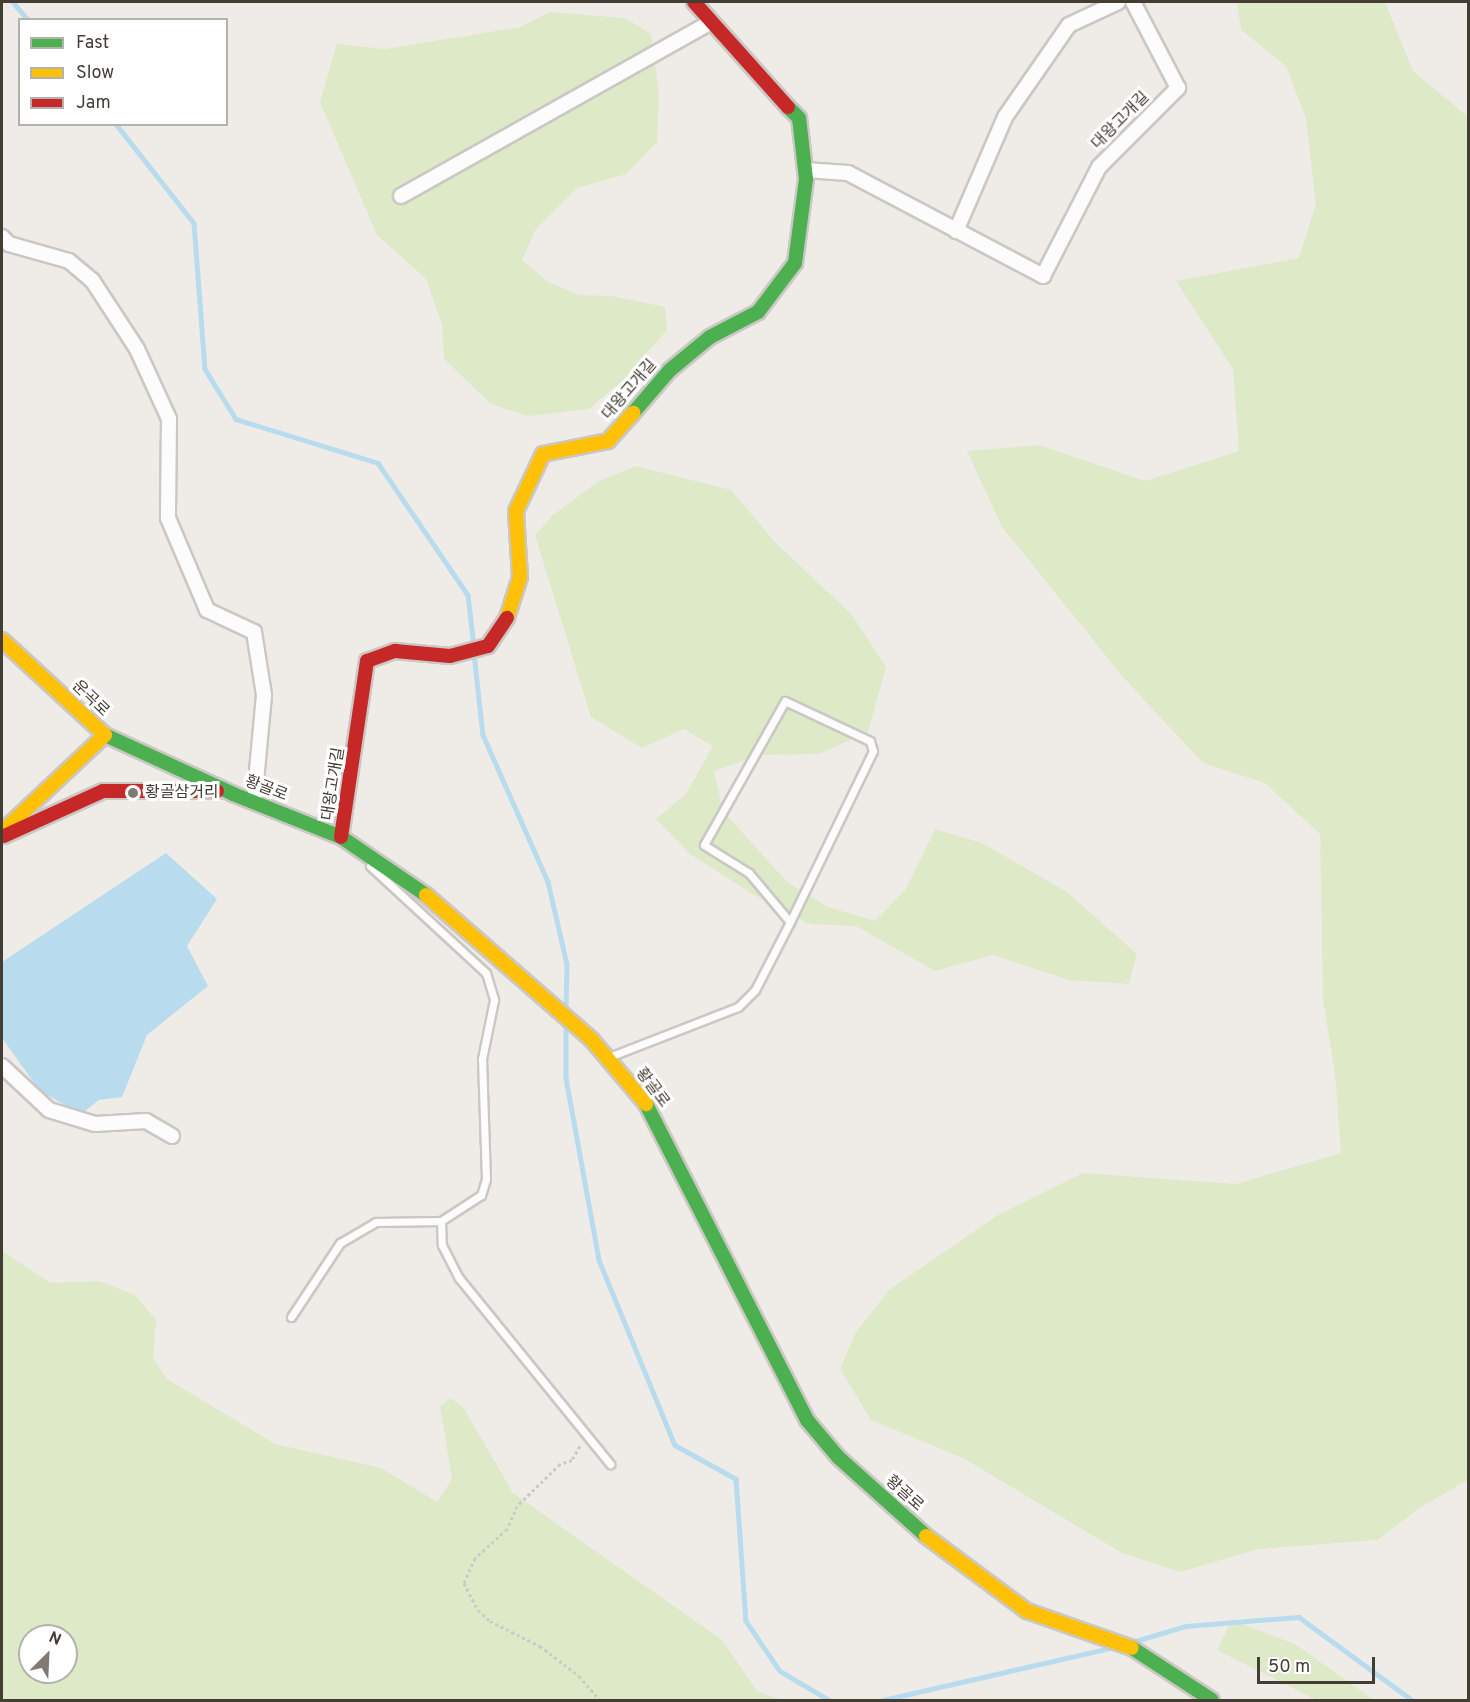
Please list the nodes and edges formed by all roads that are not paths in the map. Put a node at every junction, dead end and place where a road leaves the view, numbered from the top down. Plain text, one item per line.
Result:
1 (694, 2) edge
2 (1118, 2) edge
3 (1133, 2) edge
4 (709, 23) junction
5 (805, 170) junction
6 (401, 196) dead end
7 (957, 231) junction
8 (2, 237) edge
9 (2, 640) edge
10 (105, 735) junction
11 (224, 790) junction
12 (255, 802) junction
13 (2, 831) edge
14 (2, 837) edge
15 (346, 839) junction
16 (790, 922) junction
17 (607, 1058) junction
18 (2, 1066) edge
19 (172, 1136) dead end
20 (441, 1221) junction
21 (291, 1317) dead end
22 (610, 1464) dead end
23 (1212, 1701) edge

1 - 4 street, 대왕고개길
2 - 7 street
3 - 7 street, 대왕고개길
4 - 5 street, 대왕고개길
4 - 6 street
5 - 7 street, 대왕고개길
5 - 15 street, 대왕고개길
8 - 12 street
9 - 10 street, 운곡로
10 - 11 street, 황골로
10 - 13 street, 운곡로
11 - 12 street, 황골로
11 - 14 street
12 - 15 street, 황골로
15 - 17 street, 황골로
15 - 20 lane
16 - 16 lane
16 - 17 lane
17 - 23 street, 황골로
18 - 19 street
20 - 21 lane
20 - 22 lane

